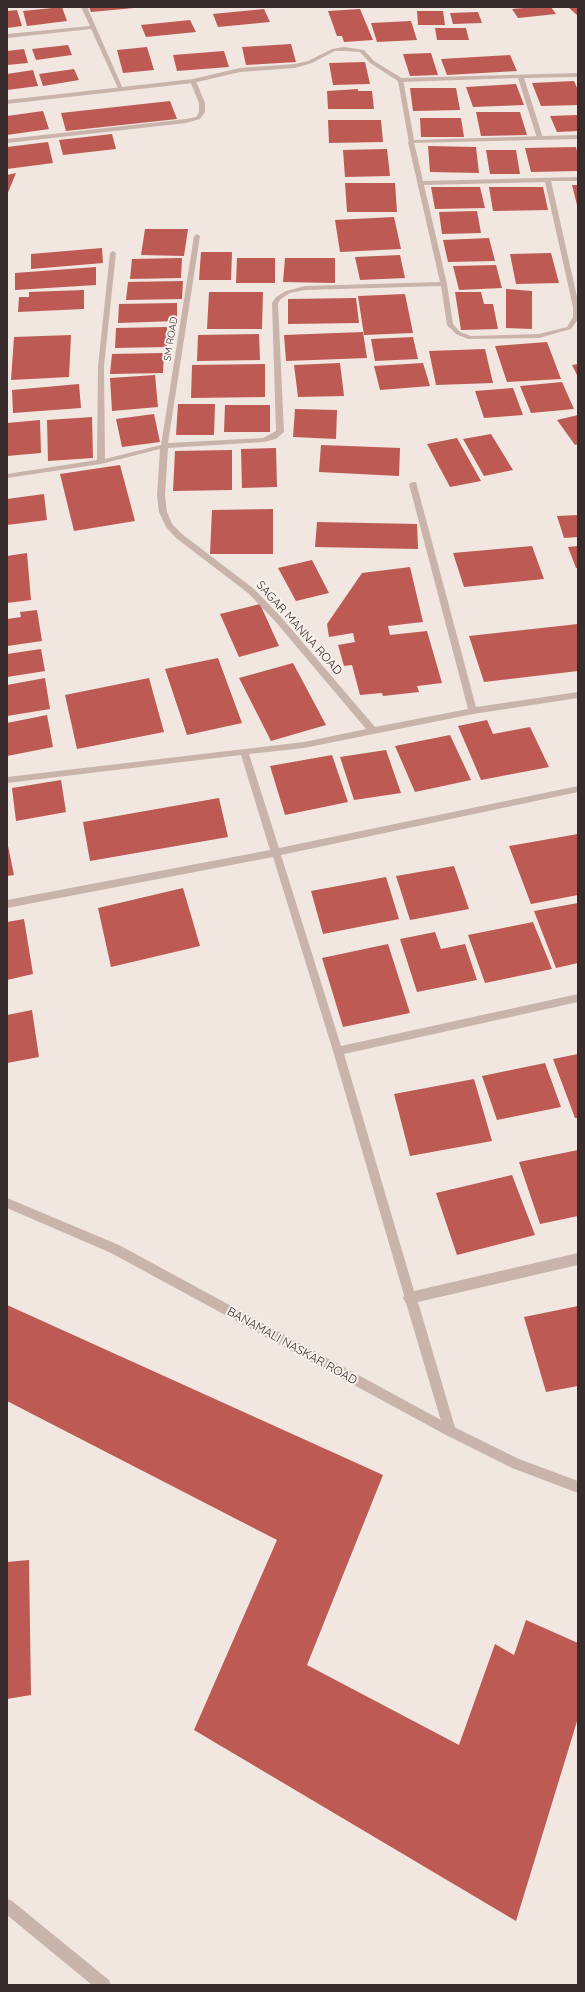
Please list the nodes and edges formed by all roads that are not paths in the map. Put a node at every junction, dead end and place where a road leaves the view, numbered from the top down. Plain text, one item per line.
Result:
1 (84, 7) edge
2 (93, 27) junction
3 (7, 36) edge
4 (578, 75) edge
5 (521, 78) junction
6 (401, 80) junction
7 (193, 81) junction
8 (121, 88) junction
9 (7, 102) edge
10 (578, 137) edge
11 (540, 138) junction
12 (7, 141) edge
13 (411, 142) junction
14 (578, 179) edge
15 (548, 180) junction
16 (421, 183) junction
17 (197, 236) dead end
18 (113, 253) dead end
19 (444, 284) junction
20 (164, 446) junction
21 (101, 462) junction
22 (7, 476) edge
23 (413, 484) dead end
24 (578, 696) edge
25 (473, 711) junction
26 (373, 731) junction
27 (244, 751) junction
28 (7, 780) edge
29 (578, 789) edge
30 (275, 853) junction
31 (7, 904) edge
32 (578, 998) edge
33 (338, 1051) junction
34 (7, 1203) edge
35 (578, 1259) edge
36 (409, 1298) junction
37 (450, 1431) junction
38 (578, 1487) edge
39 (7, 1906) edge
40 (104, 1985) edge

1 - 2 street
2 - 3 street
2 - 8 street
4 - 5 street
5 - 6 street
5 - 11 street
6 - 7 street
6 - 13 street
7 - 8 street
7 - 12 street
8 - 9 street
10 - 11 street
11 - 13 street
13 - 16 street
14 - 15 street
15 - 16 street
15 - 19 street
16 - 19 street
17 - 20 street, SM ROAD
18 - 21 street
19 - 20 street
20 - 21 street
20 - 26 street, SAGAR MANNA ROAD
21 - 22 street
23 - 25 street
24 - 25 street
25 - 26 street
26 - 27 street
27 - 28 street
27 - 30 street
29 - 30 street
30 - 31 street
30 - 33 street
32 - 33 street
33 - 36 street
34 - 37 street, BANAMALI NASKAR ROAD
35 - 36 street
36 - 37 street
37 - 38 street, BANAMALI NASKAR ROAD
39 - 40 street

